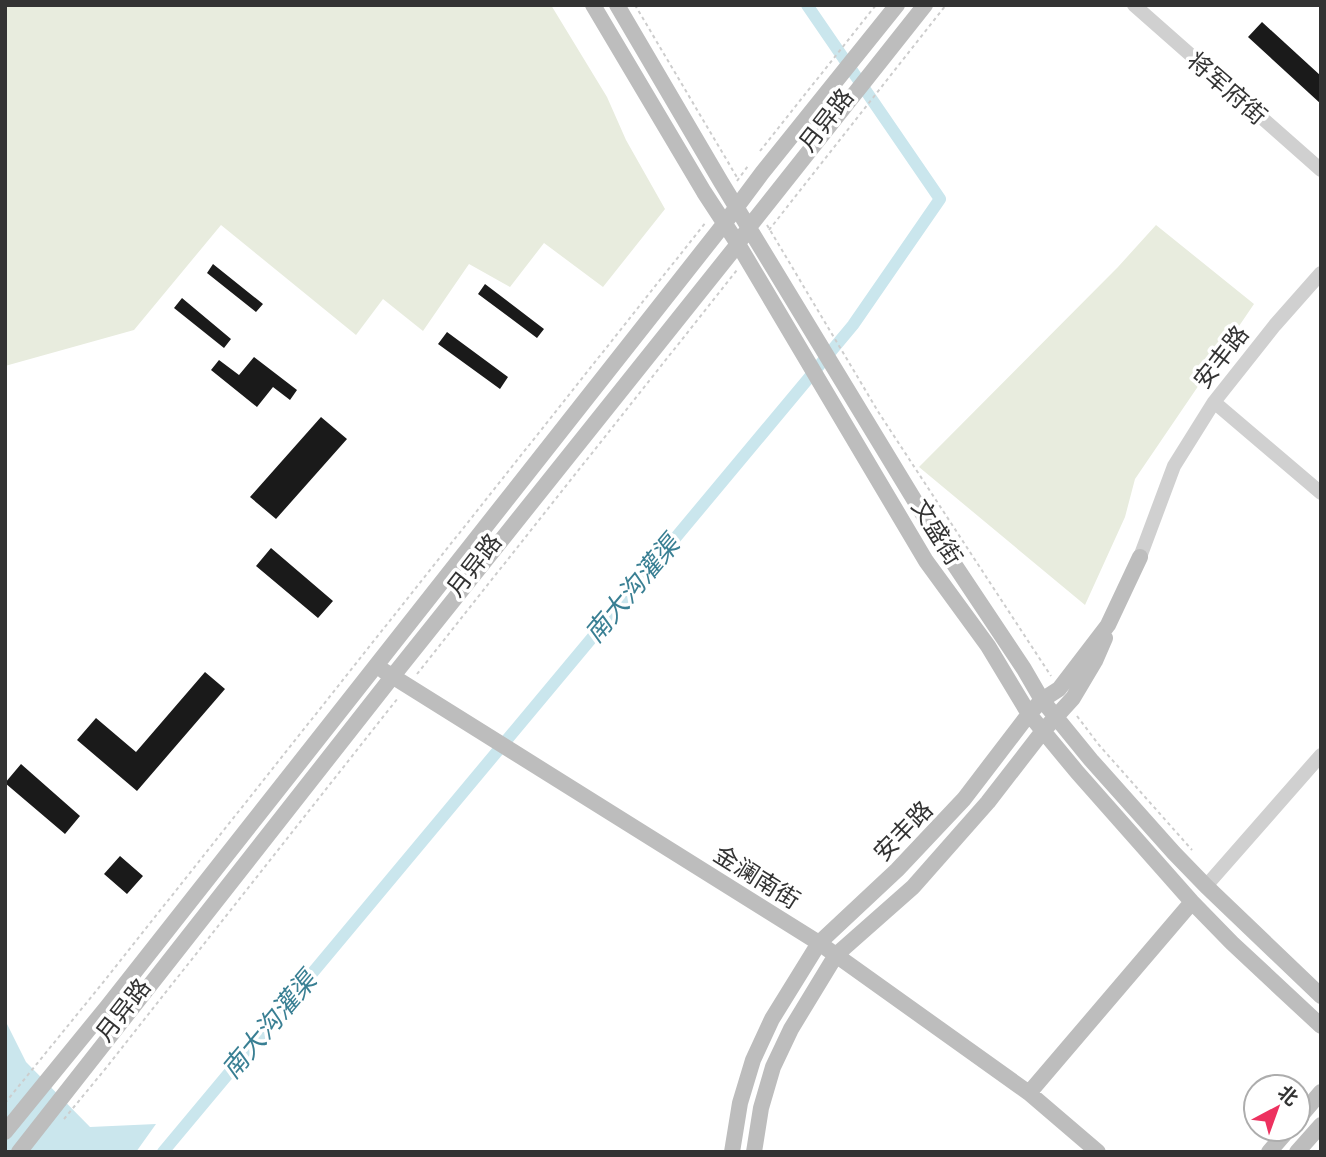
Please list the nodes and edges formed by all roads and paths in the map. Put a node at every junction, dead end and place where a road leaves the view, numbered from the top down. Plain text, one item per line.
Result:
1 (593, 5) edge
2 (617, 5) edge
3 (635, 5) edge
4 (897, 5) edge
5 (925, 5) edge
6 (946, 5) edge
7 (1134, 5) edge
8 (875, 7) edge
9 (799, 114) junction
10 (758, 154) dead end
11 (751, 163) dead end
12 (1321, 170) edge
13 (737, 193) junction
14 (720, 217) junction
15 (754, 220) junction
16 (769, 229) junction
17 (758, 242) junction
18 (742, 251) junction
19 (1321, 272) edge
20 (1214, 402) junction
21 (868, 409) junction
22 (1321, 493) edge
23 (1140, 557) junction
24 (376, 665) junction
25 (392, 677) junction
26 (407, 687) junction
27 (1042, 700) junction
28 (1029, 713) junction
29 (1056, 717) junction
30 (1043, 731) junction
31 (1321, 755) edge
32 (1206, 886) junction
33 (1192, 902) junction
34 (819, 943) junction
35 (836, 956) junction
36 (1321, 996) edge
37 (129, 1025) junction
38 (1321, 1026) edge
39 (1029, 1093) junction
40 (5, 1103) edge
41 (64, 1119) dead end
42 (1321, 1125) edge
43 (5, 1132) edge
44 (19, 1152) edge
45 (733, 1152) edge
46 (754, 1152) edge
47 (1098, 1152) edge
48 (1297, 1152) edge

1 - 14 main road, 文盛街
2 - 13 main road, 文盛街
3 - 13 path
4 - 9 main road, 月异路
5 - 15 main road, 月异路
6 - 16 path, 月异路
7 - 12 street, 将军府街
8 - 9 path, 月异路
9 - 10 path, 月异路
9 - 13 main road, 月异路
11 - 13 path
13 - 14 main road, 月异路
13 - 15 main road, 文盛街
14 - 18 main road, 文盛街
14 - 24 main road, 月异路
14 - 40 path, 月异路
15 - 16 path
15 - 17 main road, 文盛街
15 - 18 main road, 月异路
16 - 17 path, 月异路
16 - 21 path
17 - 21 main road, 文盛街
18 - 25 main road, 月异路
18 - 26 path, 月异路
18 - 28 main road, 文盛街
19 - 20 street, 安丰路
20 - 22 street
20 - 23 street, 安丰路
21 - 27 main road, 文盛街
23 - 27 main road, 安丰路
23 - 29 main road, 安丰路
24 - 25 main road, 金澜南街
24 - 43 main road, 月异路
25 - 26 main road, 金澜南街
25 - 37 main road, 月异路
26 - 34 main road, 金澜南街
26 - 37 path, 月异路
27 - 28 main road, 安丰路
27 - 29 main road, 文盛街
28 - 30 main road, 文盛街
28 - 34 main road, 安丰路
29 - 30 main road, 安丰路
29 - 32 main road, 文盛街
30 - 33 main road, 文盛街
30 - 35 main road, 安丰路
31 - 32 street
32 - 36 main road, 文盛街
33 - 38 main road, 文盛街
33 - 39 main road
34 - 35 main road, 金澜南街
34 - 45 main road, 安丰路
35 - 39 main road, 金澜南街
35 - 46 main road, 安丰路
37 - 41 path, 月异路
37 - 44 main road, 月异路
39 - 47 main road, 金澜南街
42 - 48 main road

